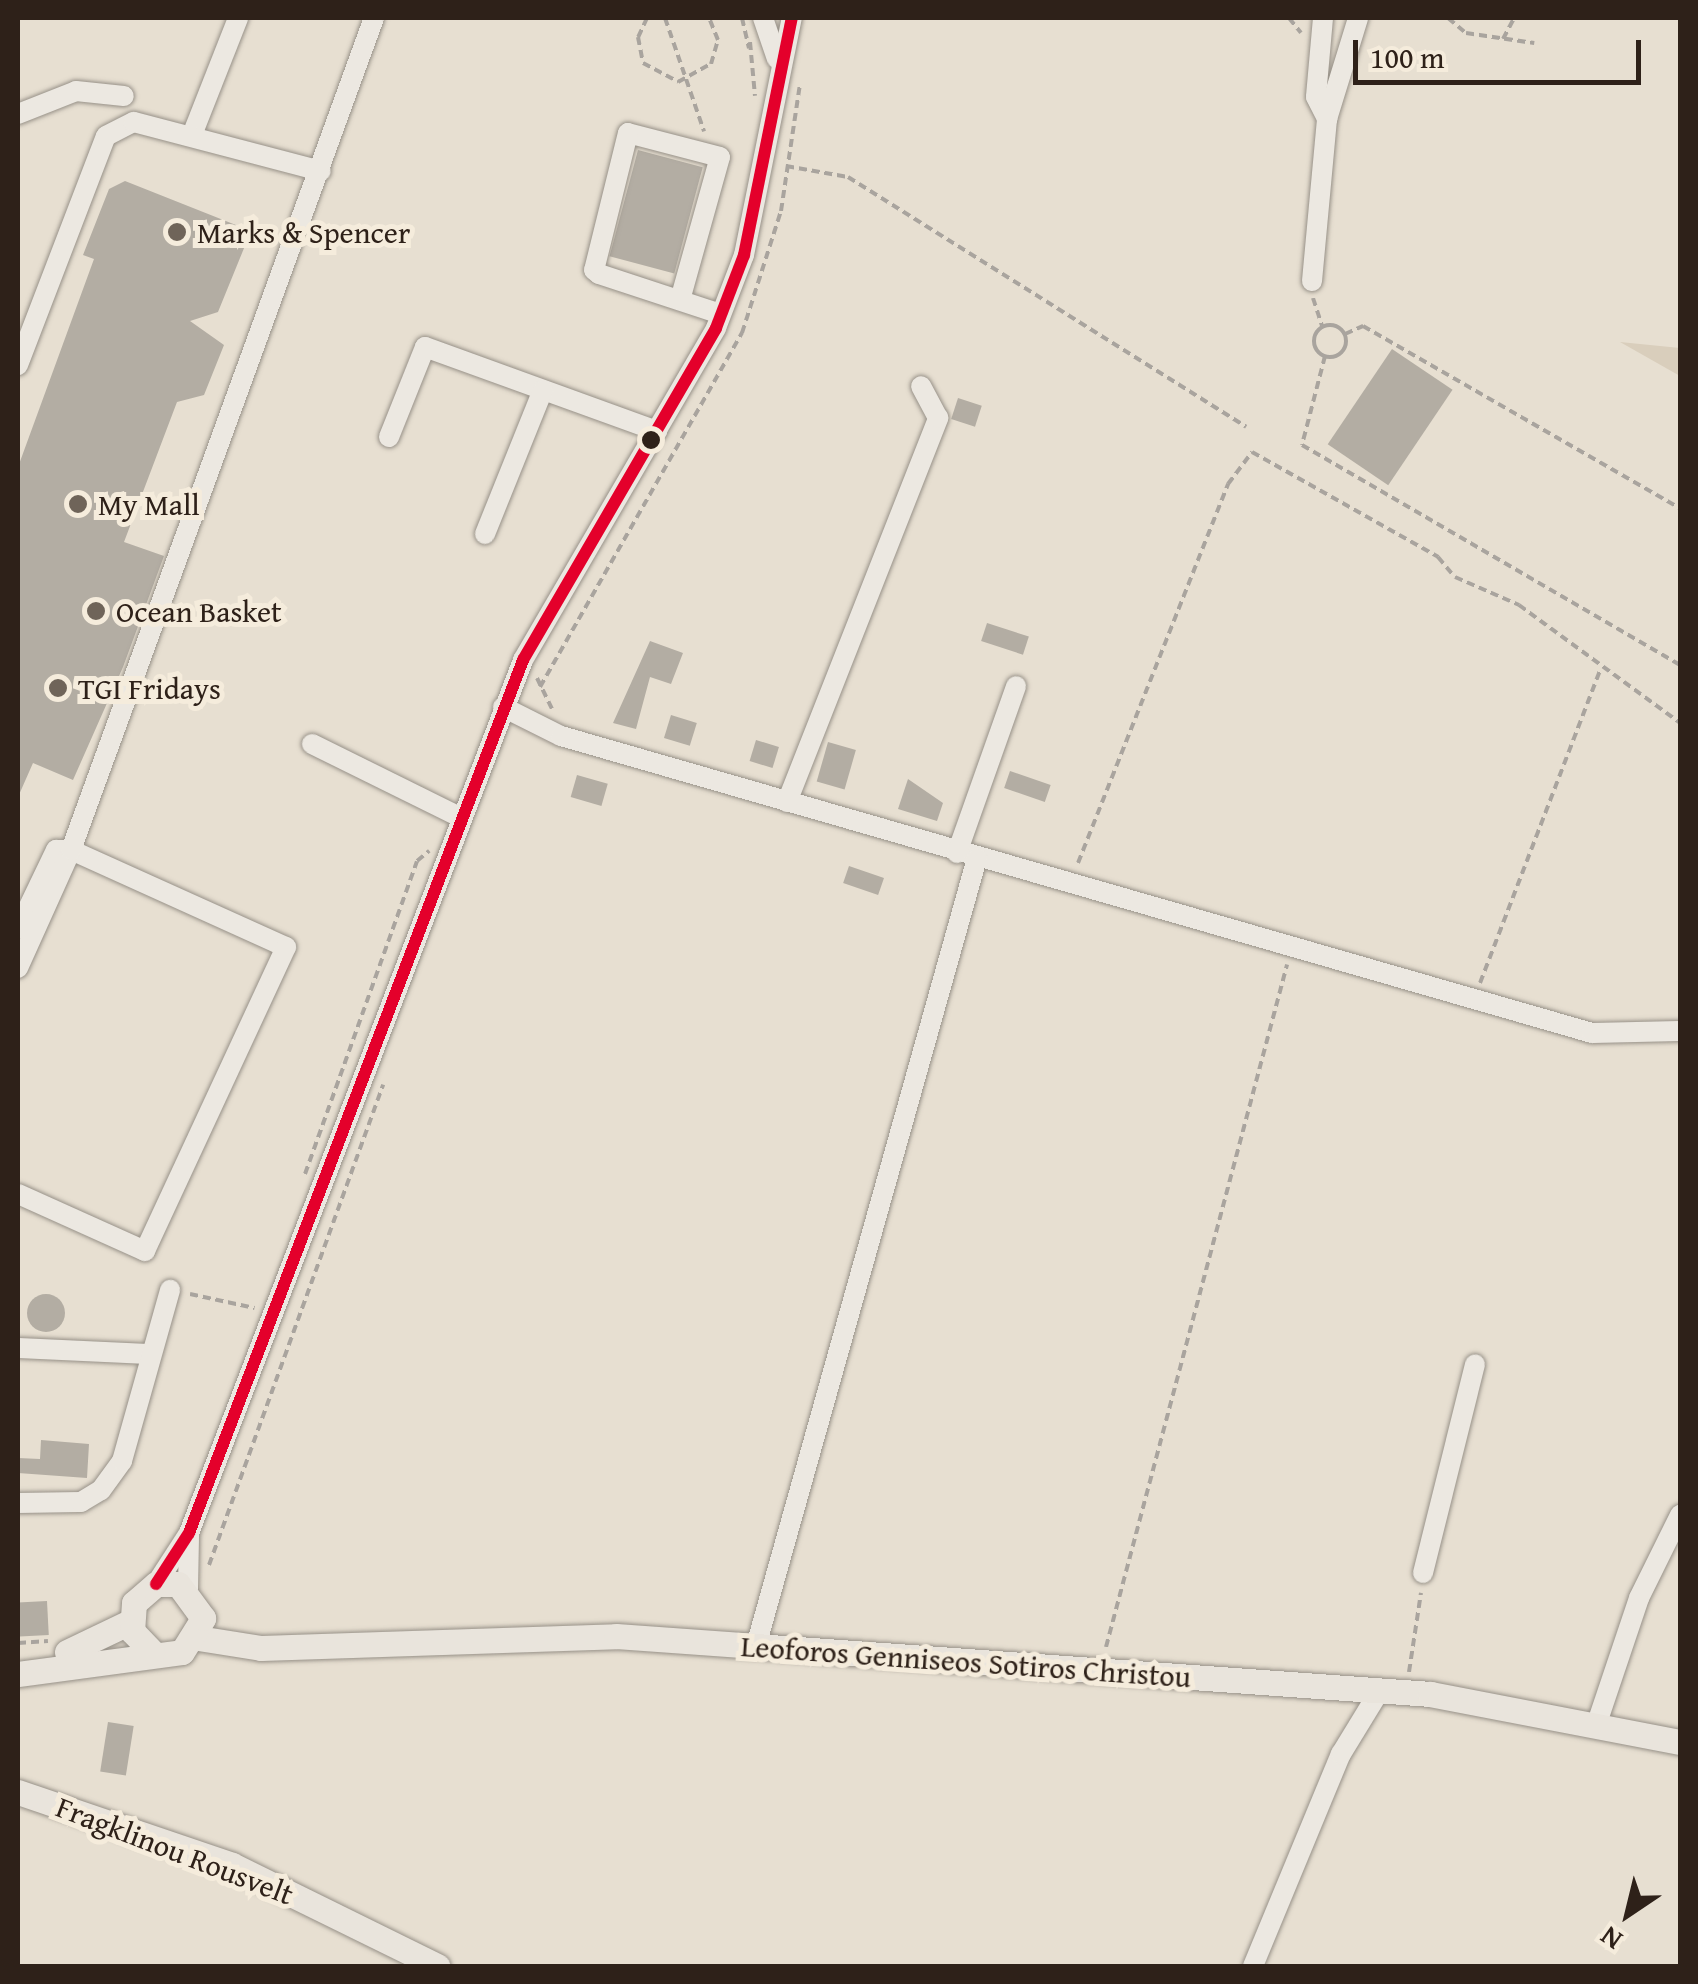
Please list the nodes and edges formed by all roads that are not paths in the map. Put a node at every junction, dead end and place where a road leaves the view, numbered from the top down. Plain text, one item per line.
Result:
1 (238, 18) edge
2 (374, 18) edge
3 (763, 18) edge
4 (792, 18) edge
5 (1324, 18) edge
6 (1358, 18) edge
7 (777, 60) junction
8 (124, 96) dead end
9 (18, 114) edge
10 (1327, 119) junction
11 (192, 136) junction
12 (321, 171) junction
13 (1312, 281) road end
14 (680, 300) junction
15 (722, 314) junction
16 (18, 364) edge
17 (921, 386) dead end
18 (543, 390) junction
19 (657, 431) junction
20 (388, 437) dead end
21 (485, 534) dead end
22 (1016, 686) dead end
23 (503, 707) junction
24 (312, 744) dead end
25 (787, 802) junction
26 (458, 816) junction
27 (71, 850) junction
28 (967, 855) junction
29 (18, 928) edge
30 (18, 968) edge
31 (1680, 1030) edge
32 (18, 1194) edge
33 (170, 1290) road end
34 (18, 1348) edge
35 (149, 1354) junction
36 (1475, 1364) dead end
37 (18, 1503) edge
38 (1680, 1515) edge
39 (189, 1532) junction
40 (1423, 1573) road end
41 (156, 1584) junction
42 (199, 1584) junction
43 (130, 1622) junction
44 (200, 1628) junction
45 (756, 1646) junction
46 (152, 1652) junction
47 (18, 1659) edge
48 (18, 1674) edge
49 (1380, 1690) junction
50 (1598, 1720) junction
51 (1680, 1742) edge
52 (18, 1792) edge
53 (437, 1966) edge
54 (1254, 1966) edge

1 - 11 street
2 - 12 street
3 - 7 street
4 - 7 street
5 - 10 street
6 - 10 street
7 - 15 street
8 - 9 street
10 - 13 street
11 - 12 street
11 - 16 street
12 - 27 street
14 - 14 street
14 - 15 street
15 - 19 street
17 - 25 street
18 - 19 street
18 - 20 street
18 - 21 street
19 - 23 street
22 - 28 street
23 - 25 street
23 - 26 street
24 - 26 street
25 - 28 street
26 - 39 street
27 - 29 street
27 - 30 street
27 - 32 street
28 - 31 street
28 - 45 street
33 - 35 street
34 - 35 street
35 - 37 street
36 - 40 street
38 - 50 street
39 - 41 street
39 - 42 street
41 - 42 main road
41 - 43 main road
42 - 44 main road
43 - 46 main road
43 - 47 main road
44 - 45 main road, Leoforos Genniseos Sotiros Christou
44 - 46 main road
45 - 49 main road, Leoforos Genniseos Sotiros Christou
46 - 48 main road
49 - 50 main road, Leoforos Genniseos Sotiros Christou
49 - 54 street
50 - 51 main road, Leoforos Genniseos Sotiros Christou
52 - 53 main road, Fragklinou Rousvelt

